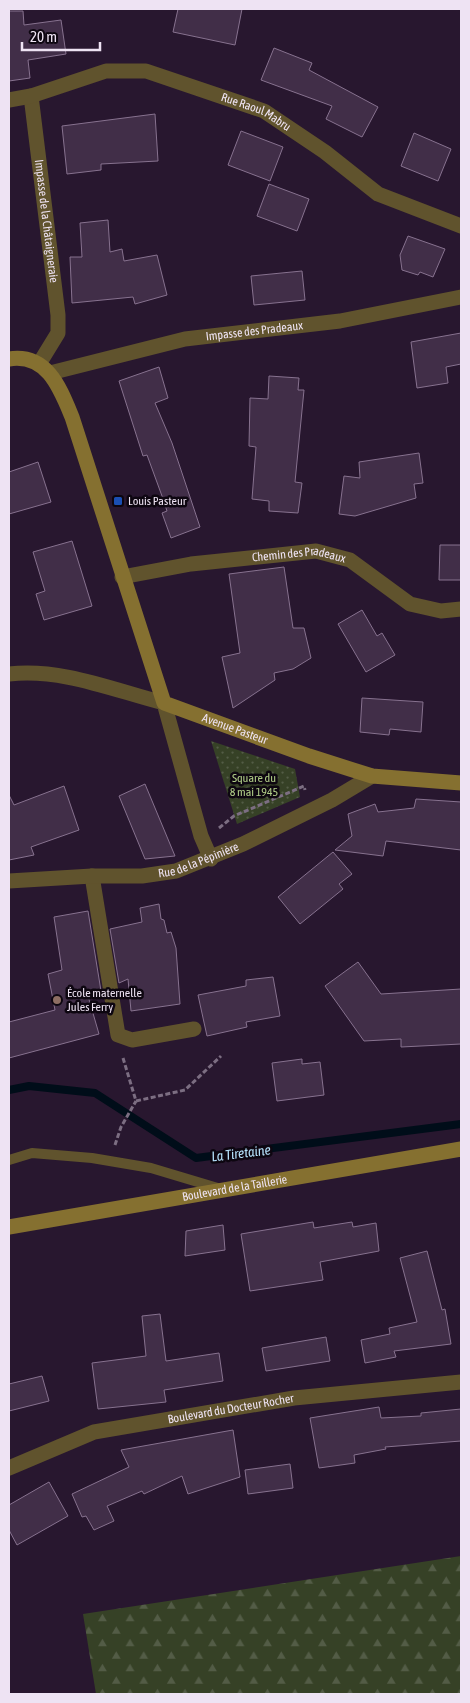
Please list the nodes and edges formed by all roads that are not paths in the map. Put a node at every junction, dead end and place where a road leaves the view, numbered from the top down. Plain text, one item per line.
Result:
1 (31, 96) junction
2 (9, 100) edge
3 (461, 226) edge
4 (461, 297) edge
5 (9, 359) edge
6 (44, 368) junction
7 (122, 577) junction
8 (461, 609) edge
9 (9, 674) edge
10 (164, 702) junction
11 (372, 776) junction
12 (461, 783) edge
13 (211, 859) junction
14 (92, 876) junction
15 (9, 881) edge
16 (194, 1029) dead end
17 (461, 1148) edge
18 (9, 1160) edge
19 (222, 1189) junction
20 (9, 1227) edge
21 (461, 1382) edge
22 (9, 1468) edge

1 - 2 street
1 - 3 street, Rue Raoul Mabru
1 - 6 street, Impasse de la Châtaigneraie
4 - 6 street, Impasse des Pradeaux
5 - 6 main road
6 - 7 main road
7 - 8 street, Chemin des Pradeaux
7 - 10 main road
9 - 10 street, Avenue Pasteur
10 - 11 main road, Avenue Pasteur
10 - 13 street
11 - 12 main road, Avenue Pasteur
11 - 13 street, Rue de la Pépinière
13 - 14 street, Rue de la Pépinière
14 - 15 street, Rue de la Pépinière
14 - 16 street
17 - 19 main road, Boulevard de la Taillerie
18 - 19 lane
19 - 20 main road, Boulevard de la Taillerie
21 - 22 street, Boulevard du Docteur Rocher

